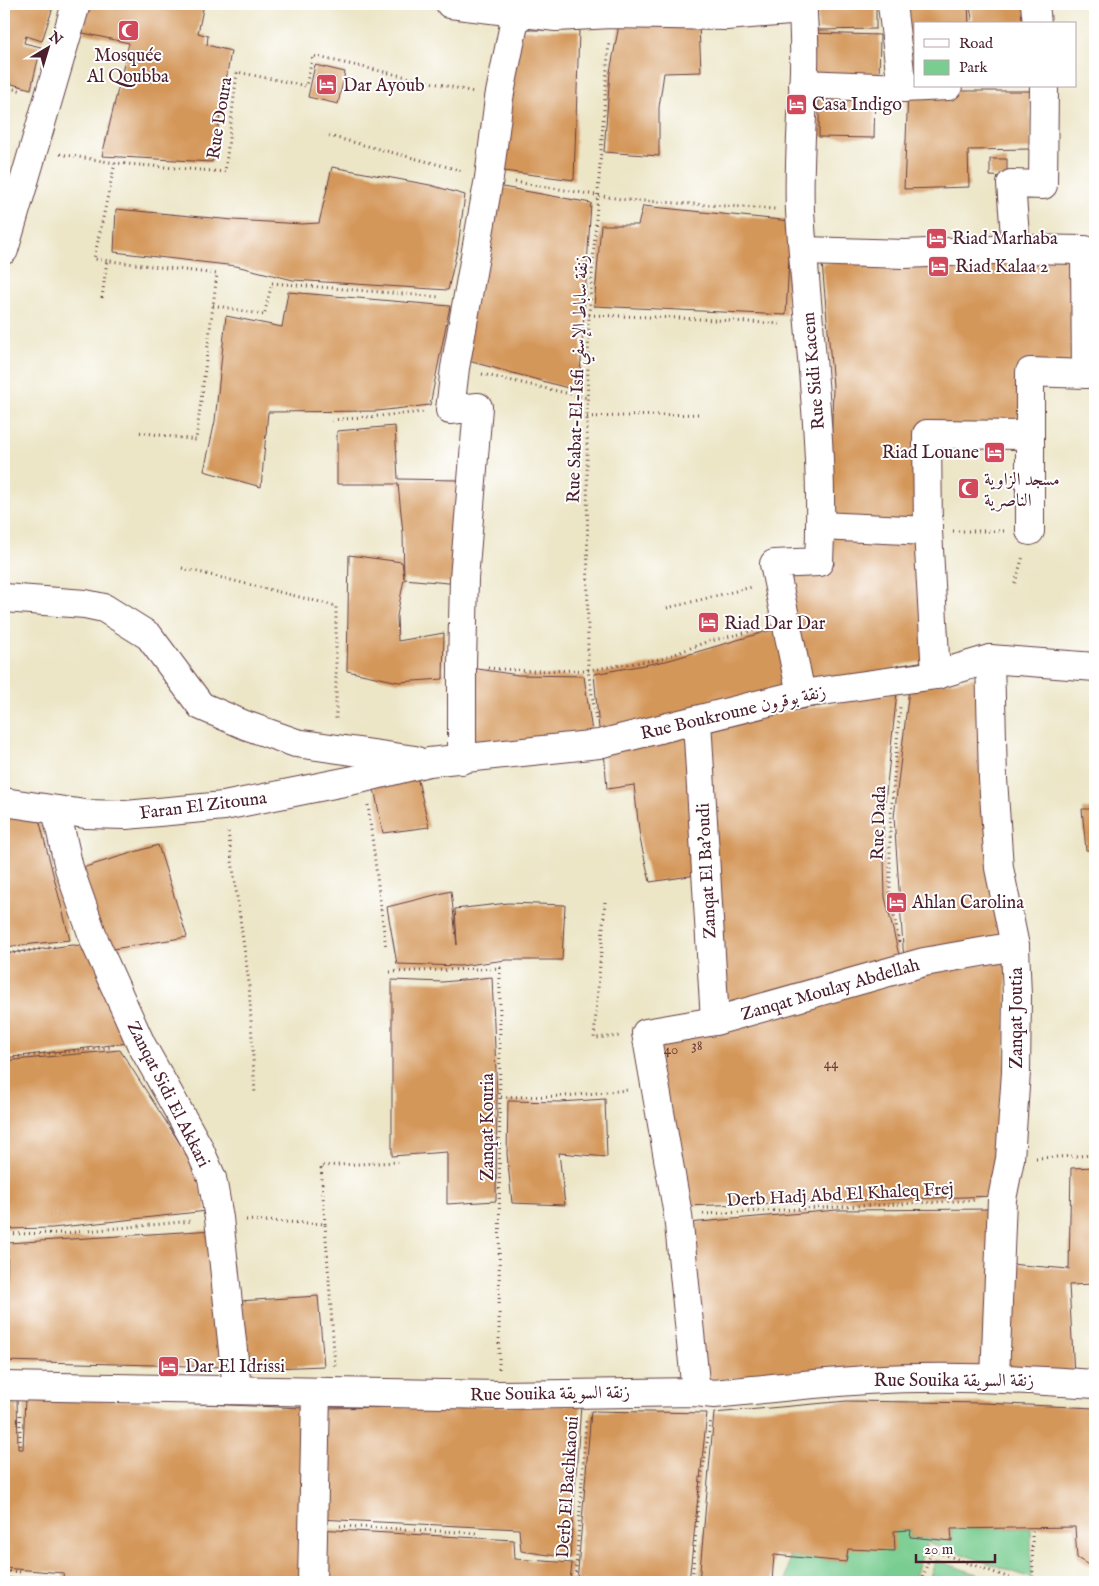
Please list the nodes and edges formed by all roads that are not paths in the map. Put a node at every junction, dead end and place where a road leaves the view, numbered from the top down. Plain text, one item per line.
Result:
1 (76, 4) edge
2 (450, 4) edge
3 (892, 4) edge
4 (1035, 4) edge
5 (802, 7) edge
6 (507, 10) edge
7 (1037, 22) edge
8 (803, 84) junction
9 (914, 87) edge
10 (902, 88) junction
11 (1044, 88) edge
12 (1016, 249) junction
13 (4, 250) edge
14 (804, 251) junction
15 (1090, 262) edge
16 (1029, 435) junction
17 (820, 526) junction
18 (928, 531) junction
19 (1030, 531) road end
20 (4, 598) edge
21 (990, 660) junction
22 (1095, 667) edge
23 (936, 675) junction
24 (801, 694) junction
25 (697, 721) junction
26 (462, 760) junction
27 (429, 762) junction
28 (4, 802) edge
29 (56, 810) junction
30 (1015, 946) junction
31 (715, 1021) junction
32 (995, 1378) junction
33 (1095, 1384) edge
34 (12, 1386) edge
35 (238, 1389) junction
36 (326, 1392) junction
37 (705, 1393) junction
38 (312, 1582) edge

1 - 13 street
2 - 6 street
3 - 10 street
4 - 7 street
5 - 6 street
5 - 8 street, Rue Sidi Kacem
6 - 26 street
8 - 10 street
8 - 14 street, Rue Sidi Kacem
9 - 10 street
11 - 12 street
12 - 14 street
12 - 15 street
14 - 17 street, Rue Sidi Kacem
15 - 16 street
16 - 18 street
16 - 19 street
17 - 18 street
17 - 24 street, Rue Sidi Kacem
18 - 23 street
20 - 27 street
21 - 22 street, Rue Boukroune زنقة بوقرون
21 - 23 street, Rue Boukroune زنقة بوقرون
21 - 30 street, Zanqat Joutia
23 - 24 street, Rue Boukroune زنقة بوقرون
24 - 25 street, Rue Boukroune زنقة بوقرون
25 - 26 street, Rue Boukroune زنقة بوقرون
25 - 31 street, Zanqat El Ba'oudi
26 - 27 street, Rue Boukroune زنقة بوقرون
27 - 29 street, Faran El Zitouna
28 - 29 street, Faran El Zitouna
29 - 35 street, Zanqat Sidi El Akkari
30 - 31 street, Zanqat Moulay Abdellah
30 - 32 street, Zanqat Joutia
31 - 37 street, Zanqat Moulay Abdellah
32 - 33 street, Rue Souika زنقة السويقة
32 - 37 street, Rue Souika زنقة السويقة
34 - 35 street, Rue Souika زنقة السويقة
35 - 36 street, Rue Souika زنقة السويقة
36 - 37 street, Rue Souika زنقة السويقة
36 - 38 street

